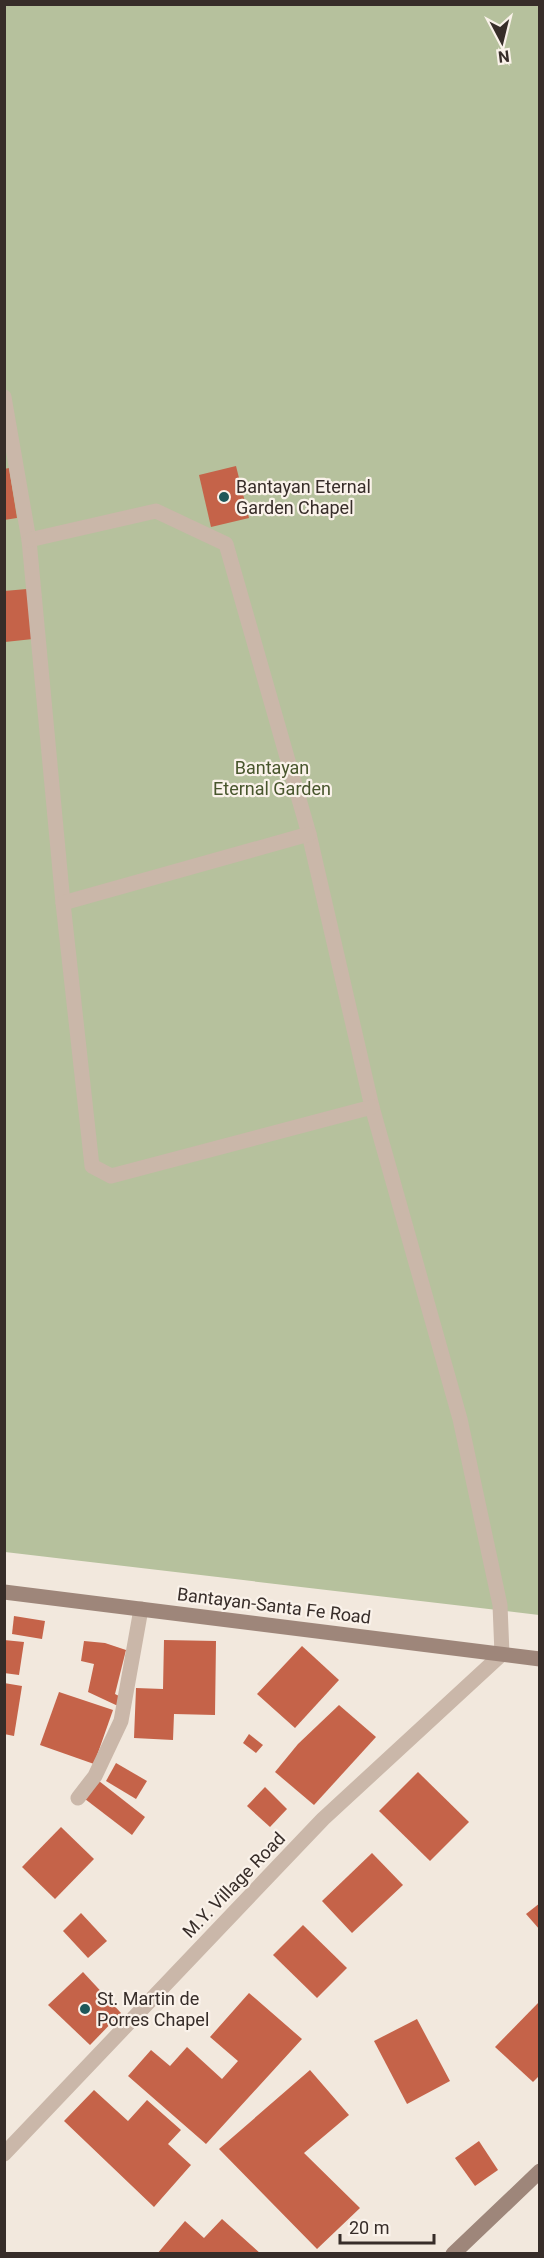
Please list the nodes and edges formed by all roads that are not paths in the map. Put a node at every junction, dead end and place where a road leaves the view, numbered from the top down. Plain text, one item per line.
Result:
1 (4, 398) edge
2 (29, 540) junction
3 (309, 834) junction
4 (63, 903) junction
5 (372, 1107) junction
6 (4, 1592) edge
7 (141, 1609) junction
8 (502, 1654) junction
9 (540, 1659) edge
10 (78, 1798) dead end
11 (4, 2154) edge
12 (540, 2171) edge
13 (453, 2253) edge

1 - 2 street
2 - 3 street
2 - 4 street
3 - 4 street
3 - 5 street
4 - 5 street
5 - 8 street
6 - 7 main road, Bantayan-Santa Fe Road
7 - 8 main road, Bantayan-Santa Fe Road
7 - 10 street
8 - 9 main road, Bantayan-Santa Fe Road
8 - 11 street, M.Y. Village Road
12 - 13 main road

